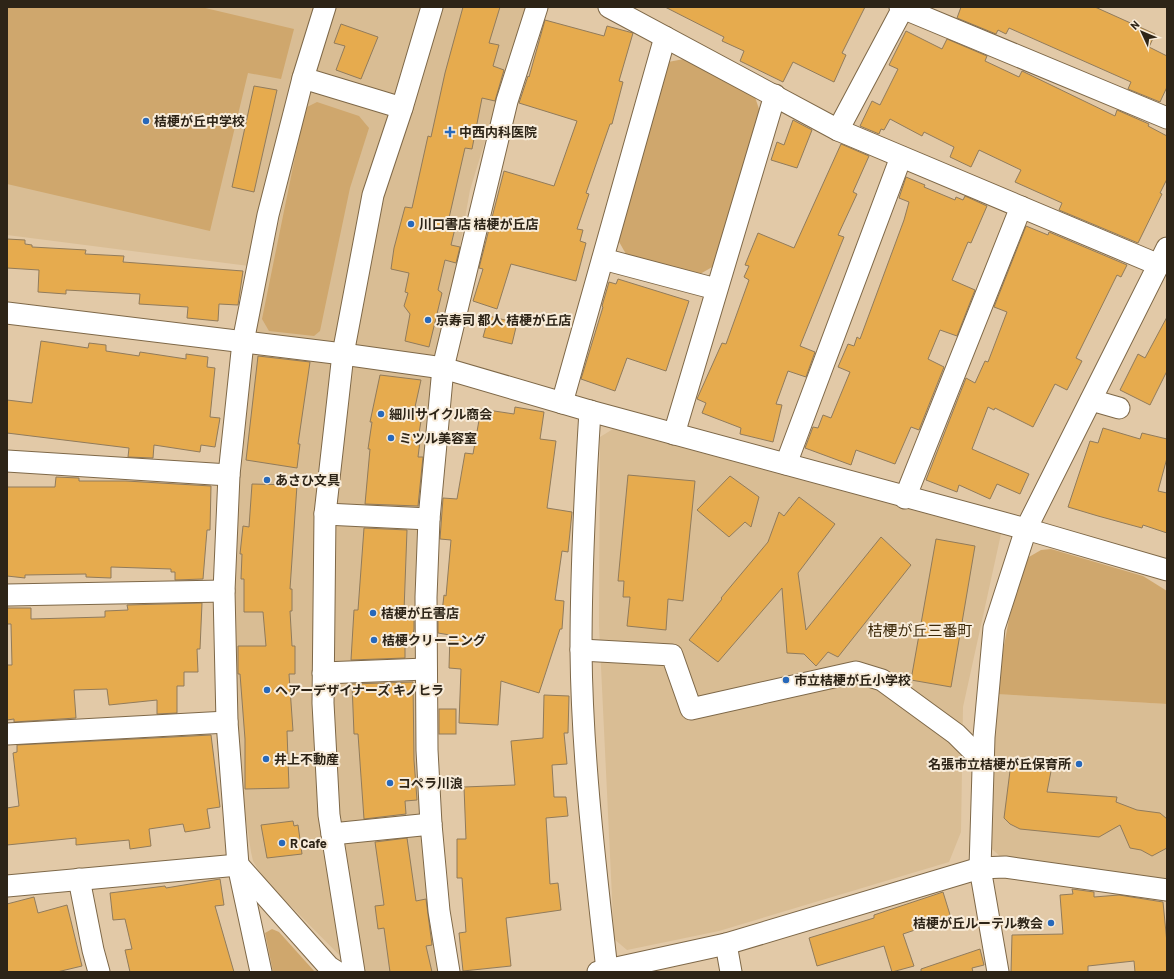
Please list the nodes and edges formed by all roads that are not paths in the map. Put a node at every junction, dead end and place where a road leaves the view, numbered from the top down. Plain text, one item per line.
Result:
1 (432, 7) edge
2 (537, 7) edge
3 (608, 7) edge
4 (320, 8) edge
5 (902, 8) edge
6 (665, 38) junction
7 (303, 78) junction
8 (775, 95) junction
9 (402, 108) junction
10 (1167, 118) edge
11 (838, 130) junction
12 (901, 157) junction
13 (1021, 207) junction
14 (1163, 257) edge
15 (603, 259) junction
16 (716, 289) junction
17 (7, 313) edge
18 (243, 342) junction
19 (343, 354) junction
20 (443, 368) junction
21 (1092, 400) junction
22 (562, 403) junction
23 (1119, 408) dead end
24 (590, 411) junction
25 (674, 434) junction
26 (7, 461) edge
27 (786, 464) junction
28 (229, 475) junction
29 (905, 498) junction
30 (325, 514) junction
31 (429, 520) junction
32 (1026, 530) junction
33 (1167, 570) edge
34 (224, 590) junction
35 (7, 595) edge
36 (581, 650) junction
37 (426, 669) junction
38 (323, 673) junction
39 (227, 722) junction
40 (7, 734) edge
41 (984, 762) junction
42 (431, 824) junction
43 (332, 834) junction
44 (238, 865) junction
45 (980, 868) junction
46 (79, 879) junction
47 (7, 886) edge
48 (1167, 890) edge
49 (726, 944) junction
50 (602, 971) edge
51 (99, 972) edge
52 (261, 972) edge
53 (337, 972) edge
54 (354, 972) edge
55 (449, 972) edge
56 (731, 972) edge
57 (998, 972) edge

1 - 9 street
2 - 20 street
3 - 6 street
4 - 7 street
5 - 10 street
5 - 11 street
6 - 8 street
6 - 15 street
7 - 9 street
7 - 18 street
8 - 11 street
8 - 16 street
9 - 19 street
11 - 12 street
12 - 13 street
12 - 27 street
13 - 14 street
13 - 29 street
14 - 21 street
15 - 16 street
15 - 22 street
16 - 25 street
17 - 18 street
18 - 19 street
18 - 28 street
19 - 20 street
19 - 30 street
20 - 22 street
20 - 31 street
21 - 23 street
21 - 32 street
22 - 24 street
24 - 25 street
24 - 36 street
25 - 27 street
26 - 28 street
27 - 29 street
28 - 34 street
29 - 32 street
30 - 31 street
30 - 38 street
31 - 37 street
32 - 33 street
32 - 41 street
34 - 35 street
34 - 39 street
36 - 41 street
36 - 50 street
37 - 38 street
37 - 42 street
38 - 43 street
39 - 40 street
39 - 44 street
41 - 45 street
42 - 43 street
42 - 55 street
43 - 54 street
44 - 46 street
44 - 52 street
44 - 53 street
45 - 48 street
45 - 49 street
45 - 57 street
46 - 47 street
46 - 51 street
49 - 50 street
49 - 56 street

